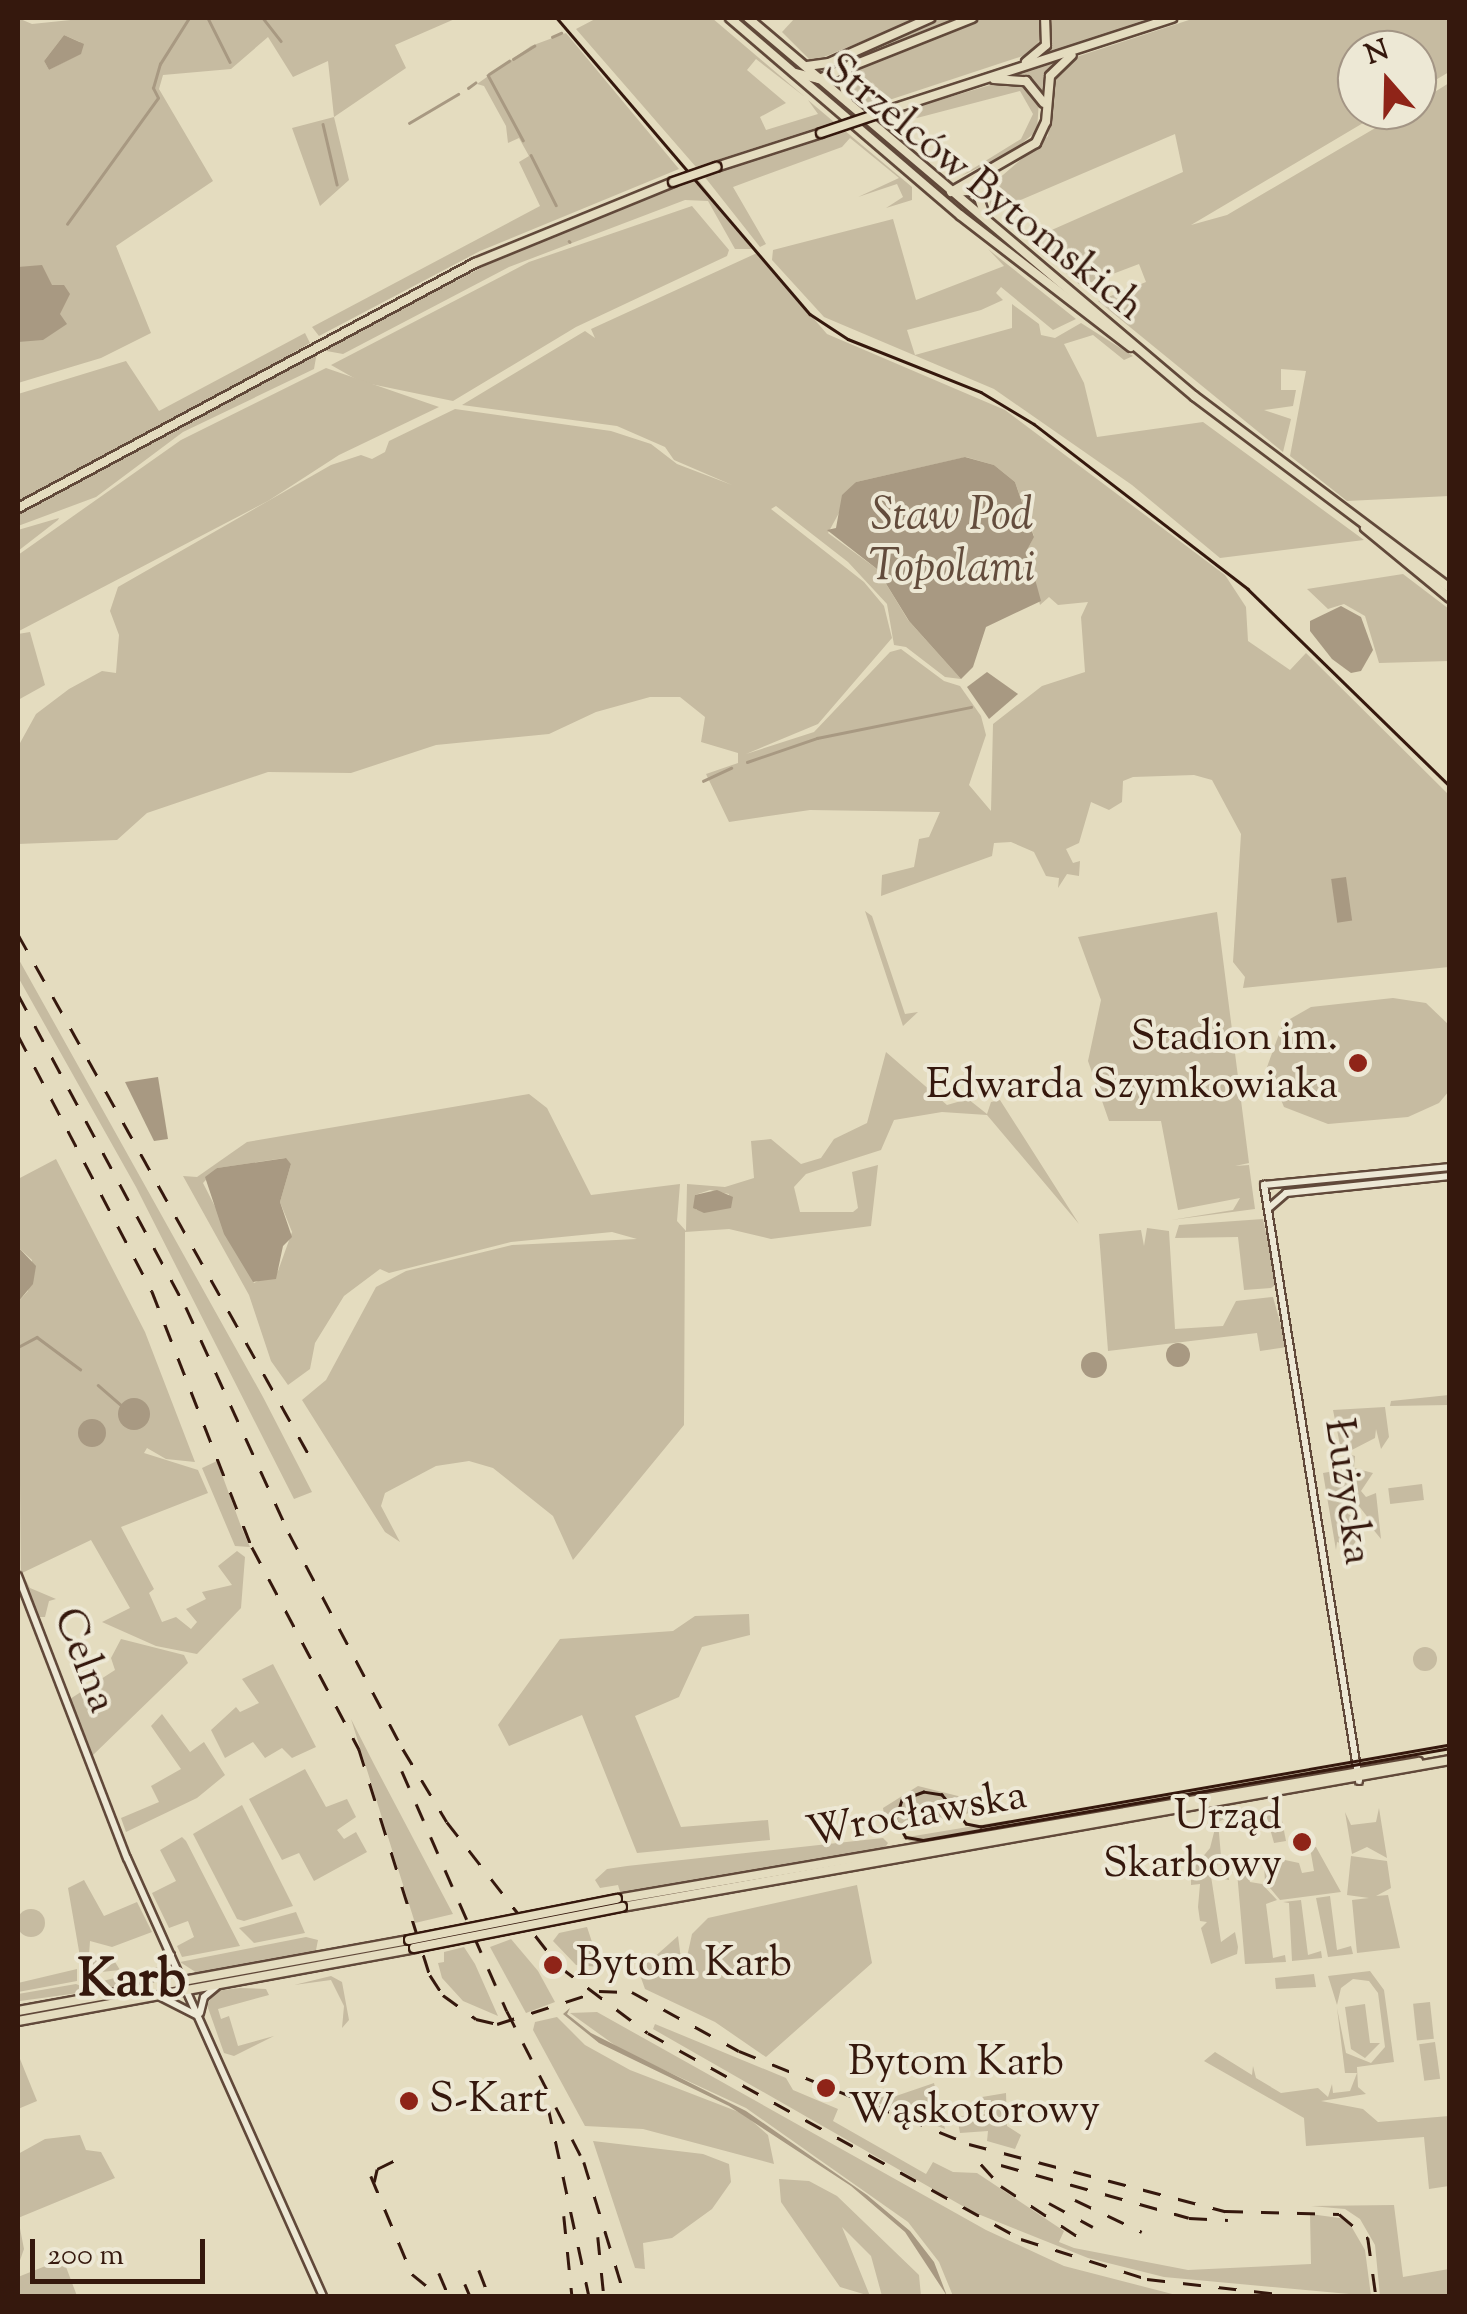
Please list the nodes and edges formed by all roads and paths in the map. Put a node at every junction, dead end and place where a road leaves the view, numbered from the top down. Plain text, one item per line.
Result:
1 (730, 18) edge
2 (748, 18) edge
3 (930, 18) edge
4 (972, 18) edge
5 (1045, 18) edge
6 (1172, 18) edge
7 (1097, 42) junction
8 (830, 63) junction
9 (851, 64) junction
10 (802, 65) junction
11 (1013, 70) junction
12 (791, 72) junction
13 (819, 79) junction
14 (980, 81) junction
15 (822, 98) junction
16 (850, 106) junction
17 (1046, 108) junction
18 (1000, 166) junction
19 (930, 173) junction
20 (985, 180) junction
21 (960, 183) junction
22 (951, 192) junction
23 (940, 196) junction
24 (991, 226) junction
25 (1155, 364) junction
26 (18, 508) edge
27 (1355, 518) junction
28 (1450, 588) edge
29 (1450, 598) edge
30 (1450, 1167) edge
31 (1450, 1176) edge
32 (1269, 1213) junction
33 (18, 1576) edge
34 (1450, 1760) edge
35 (1358, 1776) junction
36 (412, 1944) junction
37 (171, 1954) junction
38 (223, 1984) junction
39 (186, 1986) junction
40 (158, 1991) junction
41 (18, 2011) edge
42 (200, 2020) junction
43 (18, 2021) edge
44 (323, 2296) edge

1 - 12 main road, Strzelców Bytomskich
2 - 10 main road, Strzelców Bytomskich
3 - 8 main road
4 - 9 main road
5 - 11 main road
6 - 7 main road
7 - 11 main road
7 - 17 main road
8 - 10 main road
8 - 13 main road
9 - 13 main road
9 - 16 main road
10 - 13 main road, Strzelców Bytomskich
11 - 14 main road
12 - 13 main road
12 - 15 main road, Strzelców Bytomskich
13 - 15 main road
13 - 16 main road, Strzelców Bytomskich
14 - 17 main road
14 - 26 main road, bridge
15 - 23 main road, Strzelców Bytomskich
16 - 19 main road, Strzelców Bytomskich
17 - 18 main road
18 - 20 main road
18 - 21 main road
19 - 21 main road
19 - 22 main road, Strzelców Bytomskich
20 - 22 main road
20 - 24 main road
21 - 22 main road
22 - 23 main road
22 - 24 main road, Strzelców Bytomskich
23 - 25 main road, Strzelców Bytomskich
24 - 25 main road, Strzelców Bytomskich
25 - 27 main road, Strzelców Bytomskich
27 - 28 main road, Strzelców Bytomskich
27 - 29 main road, Strzelców Bytomskich
30 - 32 street, Łużycka
31 - 32 street
32 - 35 street, Łużycka
33 - 37 street, Celna
34 - 35 main road, Wrocławska
35 - 36 main road, Wrocławska, bridge
36 - 38 main road
36 - 39 main road
37 - 39 street, Celna
37 - 40 street
38 - 39 main road
38 - 42 street
39 - 40 main road
39 - 42 street, Celna
40 - 41 main road
40 - 42 street
40 - 43 main road
42 - 44 street, Celna

